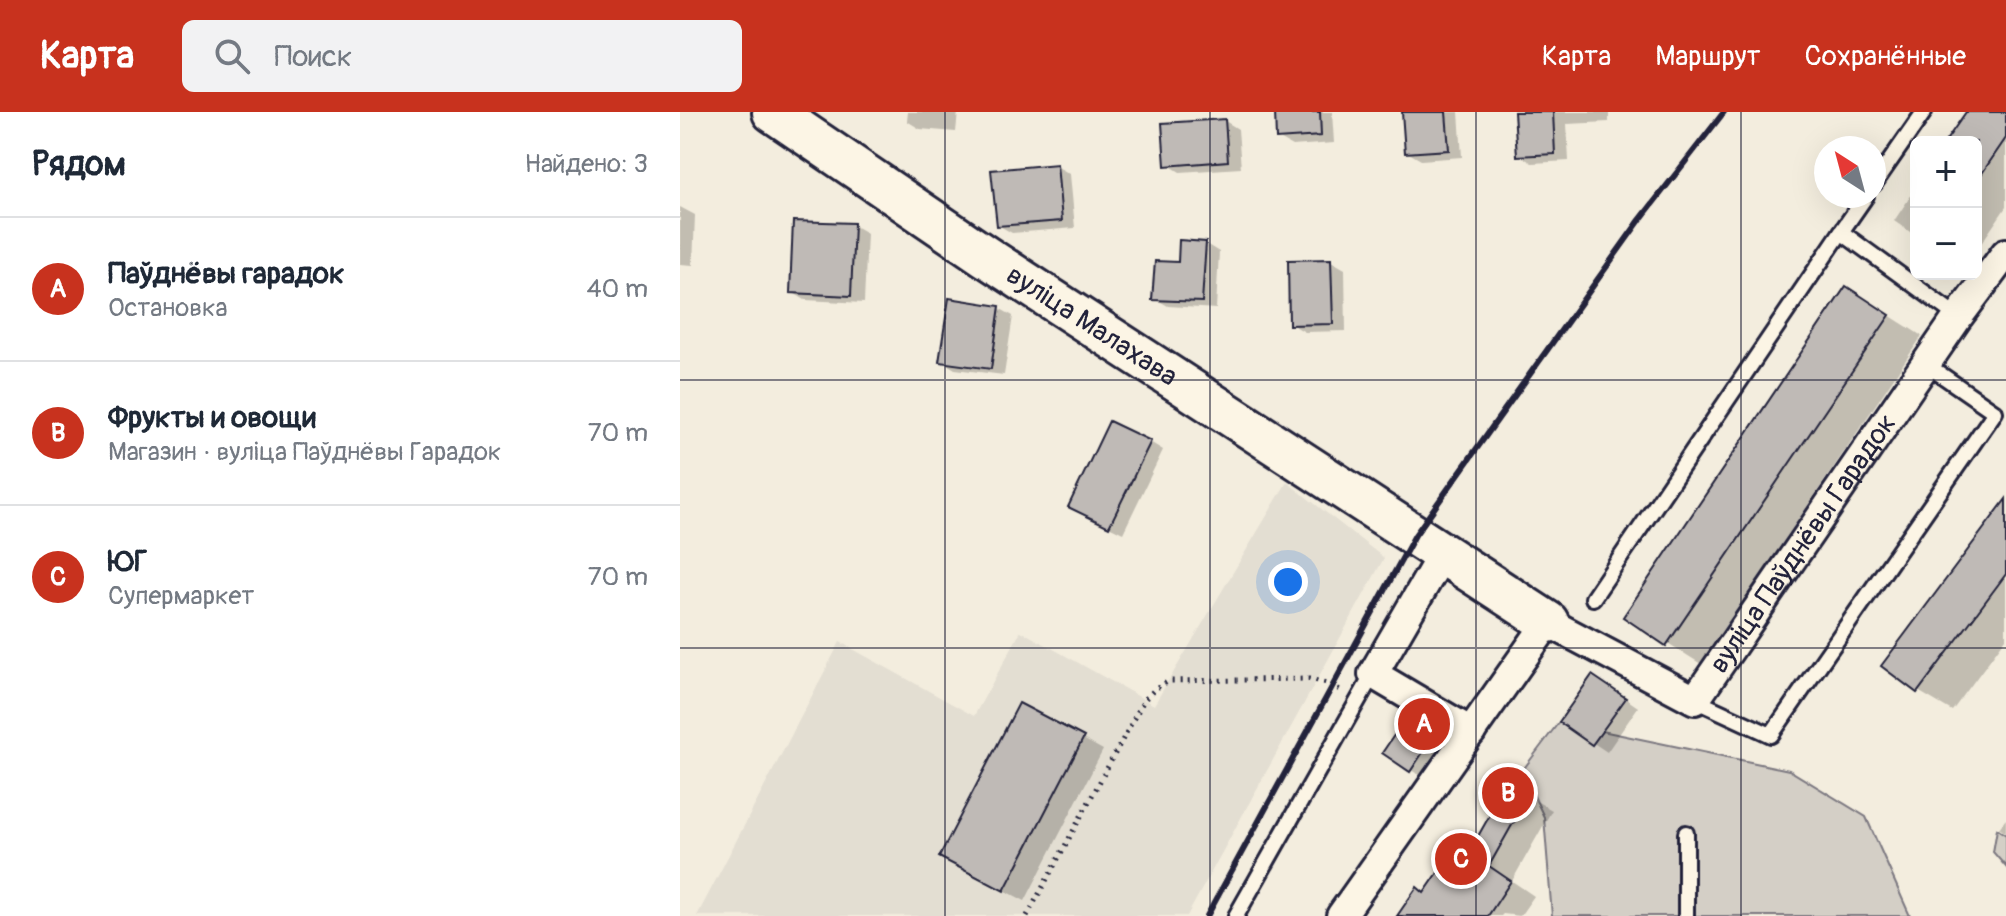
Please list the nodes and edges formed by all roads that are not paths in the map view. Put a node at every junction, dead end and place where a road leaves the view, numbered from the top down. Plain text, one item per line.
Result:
1 (773, 112) edge
2 (1924, 112) edge
3 (1886, 167) edge
4 (1858, 208) edge
5 (1841, 232) junction
6 (2006, 253) edge
7 (1958, 317) junction
8 (1927, 365) junction
9 (1429, 544) junction
10 (1593, 598) dead end
11 (1548, 622) junction
12 (1373, 674) junction
13 (1695, 700) junction
14 (1471, 732) junction
15 (1686, 833) dead end
16 (1236, 916) edge
17 (1341, 916) edge
18 (1686, 916) edge

1 - 9 street, вуліца Малахава
2 - 3 lane
4 - 5 lane
5 - 7 lane
5 - 10 lane
6 - 7 street, вуліца Паўднёвы Гарадок
7 - 8 street, вуліца Паўднёвы Гарадок
8 - 13 street, вуліца Паўднёвы Гарадок
8 - 13 lane
9 - 11 street, вуліца Паўднёвы Гарадок
9 - 12 street
11 - 13 street, вуліца Паўднёвы Гарадок
11 - 14 street
12 - 14 street
12 - 16 lane
14 - 17 street
15 - 18 lane

